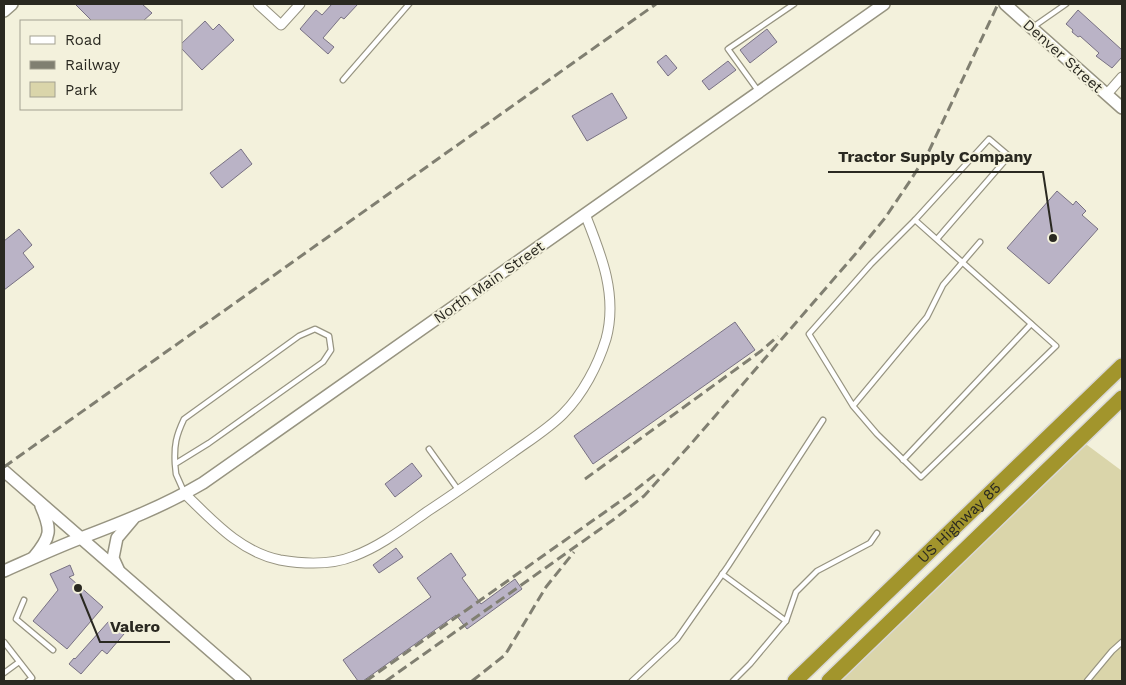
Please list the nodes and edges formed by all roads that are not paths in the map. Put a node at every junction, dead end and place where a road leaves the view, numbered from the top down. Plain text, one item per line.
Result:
1 (12, 4) edge
2 (258, 4) edge
3 (300, 4) edge
4 (409, 4) edge
5 (794, 4) edge
6 (884, 4) edge
7 (1005, 4) edge
8 (1066, 4) edge
9 (4, 11) edge
10 (1032, 28) junction
11 (1122, 77) edge
12 (343, 80) dead end
13 (759, 92) junction
14 (1107, 94) junction
15 (1122, 108) edge
16 (585, 214) junction
17 (916, 220) junction
18 (936, 239) junction
19 (980, 242) dead end
20 (962, 262) junction
21 (1031, 324) junction
22 (1122, 366) edge
23 (1122, 398) edge
24 (853, 406) junction
25 (823, 420) dead end
26 (429, 449) dead end
27 (904, 460) junction
28 (175, 464) junction
29 (4, 471) edge
30 (459, 491) junction
31 (185, 494) junction
32 (40, 502) junction
33 (134, 518) junction
34 (876, 533) dead end
35 (81, 538) junction
36 (33, 558) junction
37 (4, 571) edge
38 (120, 572) junction
39 (722, 574) junction
40 (24, 600) dead end
41 (786, 621) junction
42 (4, 642) edge
43 (1122, 642) edge
44 (9, 649) junction
45 (53, 650) dead end
46 (4, 653) edge
47 (19, 662) junction
48 (4, 673) edge
49 (28, 681) edge
50 (245, 681) edge
51 (632, 681) edge
52 (733, 681) edge
53 (794, 681) edge
54 (829, 681) edge
55 (1087, 681) edge

1 - 9 street
2 - 3 street
4 - 12 lane
5 - 13 lane
6 - 13 street, North Main Street
7 - 10 street, Denver Street
8 - 10 lane
10 - 14 street, Denver Street
11 - 14 street
13 - 16 street, North Main Street
14 - 15 street, Denver Street
16 - 30 street
16 - 31 street, North Main Street
17 - 18 lane
17 - 18 lane
17 - 24 lane
18 - 20 lane
19 - 20 lane
20 - 21 lane
20 - 24 lane
21 - 27 lane
21 - 27 lane
22 - 53 highway, US Highway 85
23 - 54 highway, US Highway 85
24 - 27 lane
25 - 39 lane
26 - 30 lane
28 - 28 lane
28 - 31 lane
29 - 32 street
30 - 31 street
31 - 33 street, North Main Street
32 - 35 street
32 - 36 street
33 - 35 street, North Main Street
33 - 38 street
34 - 41 lane
35 - 36 street, North Main Street
35 - 38 street
36 - 37 street, North Main Street
38 - 50 street
39 - 41 lane
39 - 51 lane
40 - 45 lane
41 - 52 lane
42 - 44 lane
43 - 55 lane
44 - 46 lane
44 - 47 lane
47 - 48 lane
47 - 49 lane

